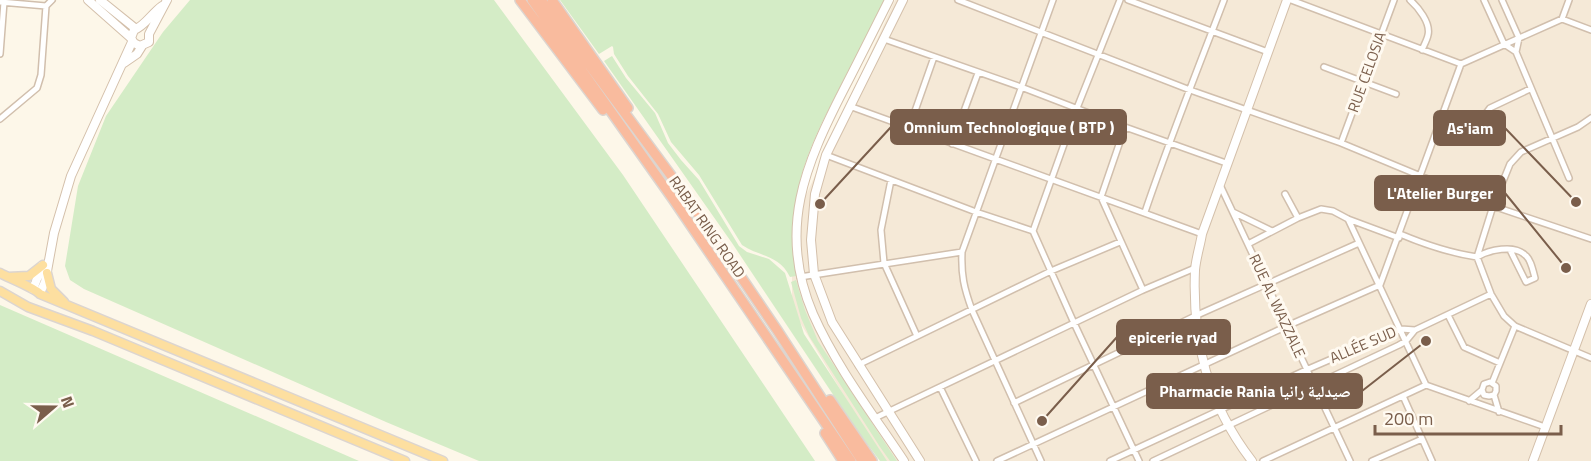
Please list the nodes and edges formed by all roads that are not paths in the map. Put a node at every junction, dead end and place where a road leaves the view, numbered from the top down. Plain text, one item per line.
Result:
1 (52, 0) edge
2 (88, 0) edge
3 (100, 0) edge
4 (520, 0) edge
5 (532, 0) edge
6 (542, 0) edge
7 (552, 0) edge
8 (889, 0) edge
9 (903, 0) edge
10 (958, 0) edge
11 (1053, 0) edge
12 (1120, 0) edge
13 (1128, 0) edge
14 (1224, 0) edge
15 (1289, 0) edge
16 (1394, 0) edge
17 (1410, 0) edge
18 (1484, 0) edge
19 (1502, 0) edge
20 (1569, 0) edge
21 (2, 2) edge
22 (28, 2) edge
23 (165, 2) edge
24 (46, 6) junction
25 (1562, 19) junction
26 (138, 28) junction
27 (1591, 30) edge
28 (1040, 31) junction
29 (1212, 31) junction
30 (123, 32) junction
31 (149, 34) junction
32 (1380, 35) junction
33 (1519, 38) junction
34 (884, 39) junction
35 (132, 40) junction
36 (1504, 44) junction
37 (142, 46) junction
38 (128, 50) junction
39 (1422, 50) junction
40 (1268, 52) junction
41 (1516, 52) junction
42 (0, 54) edge
43 (1098, 54) junction
44 (934, 57) junction
45 (123, 64) junction
46 (1461, 64) junction
47 (1323, 68) dead end
48 (978, 73) junction
49 (1363, 83) junction
50 (1021, 87) junction
51 (1530, 89) junction
52 (1191, 90) junction
53 (1396, 94) dead end
54 (852, 107) junction
55 (1077, 108) junction
56 (1247, 108) junction
57 (1442, 113) junction
58 (1591, 118) edge
59 (0, 119) edge
60 (909, 128) junction
61 (1125, 128) junction
62 (1552, 139) junction
63 (1168, 143) junction
64 (1341, 143) junction
65 (952, 144) junction
66 (653, 151) junction
67 (826, 155) junction
68 (643, 158) junction
69 (997, 158) junction
70 (1226, 163) junction
71 (1420, 177) junction
72 (1569, 178) dead end
73 (891, 180) junction
74 (1052, 180) junction
75 (1220, 183) junction
76 (1285, 194) dead end
77 (1101, 197) junction
78 (1493, 206) junction
79 (976, 212) junction
80 (1145, 212) junction
81 (1233, 212) junction
82 (1298, 218) junction
83 (1348, 219) junction
84 (1033, 231) junction
85 (1272, 231) junction
86 (1202, 234) junction
87 (1400, 236) junction
88 (1591, 239) edge
89 (1120, 242) junction
90 (1359, 243) junction
91 (1248, 244) junction
92 (1510, 250) junction
93 (962, 252) junction
94 (1478, 257) junction
95 (884, 263) junction
96 (46, 265) junction
97 (1195, 268) junction
98 (1051, 272) junction
99 (814, 274) junction
100 (4, 275) edge
101 (800, 277) junction
102 (1268, 285) junction
103 (1380, 285) junction
104 (1143, 290) junction
105 (0, 291) edge
106 (36, 292) junction
107 (1491, 294) junction
108 (1591, 304) edge
109 (65, 305) junction
110 (29, 306) junction
111 (972, 310) junction
112 (1448, 315) junction
113 (1195, 316) junction
114 (1074, 323) junction
115 (1287, 326) junction
116 (1515, 326) junction
117 (1401, 328) junction
118 (1415, 330) junction
119 (917, 336) junction
120 (1406, 341) junction
121 (1574, 351) junction
122 (1591, 358) edge
123 (994, 360) junction
124 (1500, 363) junction
125 (858, 365) junction
126 (1094, 365) junction
127 (1204, 365) junction
128 (1306, 369) junction
129 (809, 378) junction
130 (1492, 383) junction
131 (797, 384) junction
132 (1314, 385) junction
133 (1426, 385) junction
134 (940, 387) junction
135 (1482, 390) junction
136 (1494, 395) junction
137 (1403, 396) junction
138 (1469, 401) junction
139 (1014, 403) junction
140 (1114, 407) junction
141 (888, 411) junction
142 (1219, 411) junction
143 (1499, 412) junction
144 (875, 418) junction
145 (1228, 426) junction
146 (1334, 427) junction
147 (1545, 427) junction
148 (1422, 439) junction
149 (1034, 444) junction
150 (1134, 450) junction
151 (405, 461) edge
152 (442, 461) edge
153 (843, 461) edge
154 (851, 461) edge
155 (862, 461) edge
156 (872, 461) edge
157 (904, 461) edge
158 (920, 461) edge
159 (976, 461) edge
160 (997, 461) edge
161 (1041, 461) edge
162 (1110, 461) edge
163 (1139, 461) edge
164 (1153, 461) edge
165 (1252, 461) edge
166 (1263, 461) edge
167 (1350, 461) edge
168 (1372, 461) edge
169 (1432, 461) edge
170 (1533, 461) edge

1 - 24 street
2 - 30 street
3 - 26 street
4 - 68 highway
5 - 68 highway, RABAT RING ROAD
6 - 66 highway, RABAT RING ROAD
7 - 66 highway
8 - 101 street
9 - 34 street
10 - 28 street
11 - 28 street
12 - 43 street
13 - 29 street
14 - 29 street
15 - 32 street
15 - 40 street
16 - 32 street, RUE CELOSIA
17 - 39 street
18 - 36 street
19 - 33 street
20 - 25 street
21 - 22 street
21 - 42 street
22 - 24 street
23 - 26 street
23 - 31 street
24 - 59 street
25 - 27 street
25 - 33 street
26 - 31 street
26 - 35 street
28 - 43 street
28 - 50 street
29 - 40 street
29 - 52 street
30 - 35 street
30 - 38 street
31 - 37 street
32 - 39 street
32 - 49 street, RUE CELOSIA
33 - 36 street
33 - 41 street
34 - 44 street
34 - 54 street
35 - 37 street
35 - 38 street
36 - 41 street
36 - 46 street
37 - 45 street
38 - 45 street
39 - 46 street
40 - 56 street
41 - 51 street
43 - 52 street
43 - 55 street
44 - 48 street
44 - 60 street
45 - 96 street
46 - 57 street
47 - 49 street
48 - 50 street
48 - 65 street
49 - 53 street
49 - 64 street, RUE CELOSIA
50 - 55 street
50 - 69 street
51 - 57 street
51 - 62 street
52 - 56 street
52 - 63 street
54 - 60 street
54 - 67 street
55 - 61 street
55 - 74 street
56 - 64 street
56 - 70 street
57 - 71 street
58 - 62 street
60 - 65 street
61 - 63 street
61 - 77 street
62 - 72 street
62 - 78 street
63 - 70 street
63 - 80 street
64 - 71 street
65 - 69 street
66 - 129 highway, RABAT RING ROAD
67 - 73 street
67 - 99 street
68 - 131 highway, RABAT RING ROAD
69 - 74 street
69 - 79 street
70 - 75 street
71 - 78 street
71 - 87 street
73 - 79 street
73 - 95 street
74 - 77 street
74 - 84 street
75 - 81 street, RUE AL WAZZALE
75 - 86 street
76 - 82 street
77 - 80 street
77 - 89 street
78 - 88 street
78 - 94 street
79 - 84 street
79 - 93 street
80 - 86 street
81 - 85 street
81 - 91 street, RUE AL WAZZALE
82 - 83 street
82 - 85 street
83 - 87 street
83 - 90 street
84 - 98 street
85 - 91 street
86 - 97 street
87 - 94 street
87 - 103 street
89 - 98 street
89 - 104 street
90 - 102 street
90 - 103 street
91 - 102 street, RUE AL WAZZALE
92 - 92 street
92 - 94 street
93 - 95 street
93 - 111 street
94 - 107 street
95 - 99 street
95 - 119 street
96 - 100 main road
96 - 106 street
96 - 109 main road
97 - 104 street
97 - 113 street
98 - 111 street
98 - 114 street
99 - 101 street
99 - 125 street
100 - 106 main road
101 - 144 street
102 - 113 street
102 - 115 street, RUE AL WAZZALE
103 - 115 street
103 - 117 street
104 - 114 street
105 - 110 main road
106 - 109 main road
106 - 110 main road
106 - 110 main road
107 - 112 street
107 - 116 street
108 - 121 street
109 - 152 main road
110 - 151 main road
111 - 119 street
111 - 123 street
112 - 118 street
112 - 124 street
113 - 126 street
113 - 127 street
114 - 123 street
114 - 126 street
115 - 127 street
115 - 128 street, RUE AL WAZZALE
116 - 121 street
116 - 124 street
117 - 118 street, ALLÉE SUD
117 - 120 street
117 - 128 street, ALLÉE SUD
118 - 120 street, ALLÉE SUD
119 - 125 street
120 - 132 street, ALLÉE SUD
120 - 133 street
121 - 122 street
121 - 147 street
123 - 134 street
123 - 139 street
124 - 130 street
125 - 141 street
126 - 139 street
126 - 140 street
127 - 140 street
127 - 142 street
128 - 132 street, RUE AL WAZZALE
128 - 142 street, ALLÉE SUD
129 - 155 highway, RABAT RING ROAD
129 - 156 highway
130 - 135 street
130 - 136 street
131 - 153 highway
131 - 154 highway, RABAT RING ROAD
132 - 145 street, ALLÉE SUD
132 - 146 street, RUE AL WAZZALE
133 - 137 street
133 - 138 street
134 - 141 street
134 - 159 street
135 - 136 street
135 - 138 street
136 - 143 street
137 - 146 street
137 - 148 street
138 - 143 street
139 - 149 street
140 - 149 street
140 - 150 street
141 - 144 street
141 - 158 street
142 - 145 street
142 - 150 street, ALLÉE SUD
143 - 147 street
144 - 157 street
145 - 164 street, ALLÉE SUD
145 - 165 street
146 - 166 street
146 - 167 street, RUE AL WAZZALE
147 - 170 street
148 - 168 street
148 - 169 street
149 - 160 street
149 - 161 street
150 - 162 street, ALLÉE SUD
150 - 163 street

